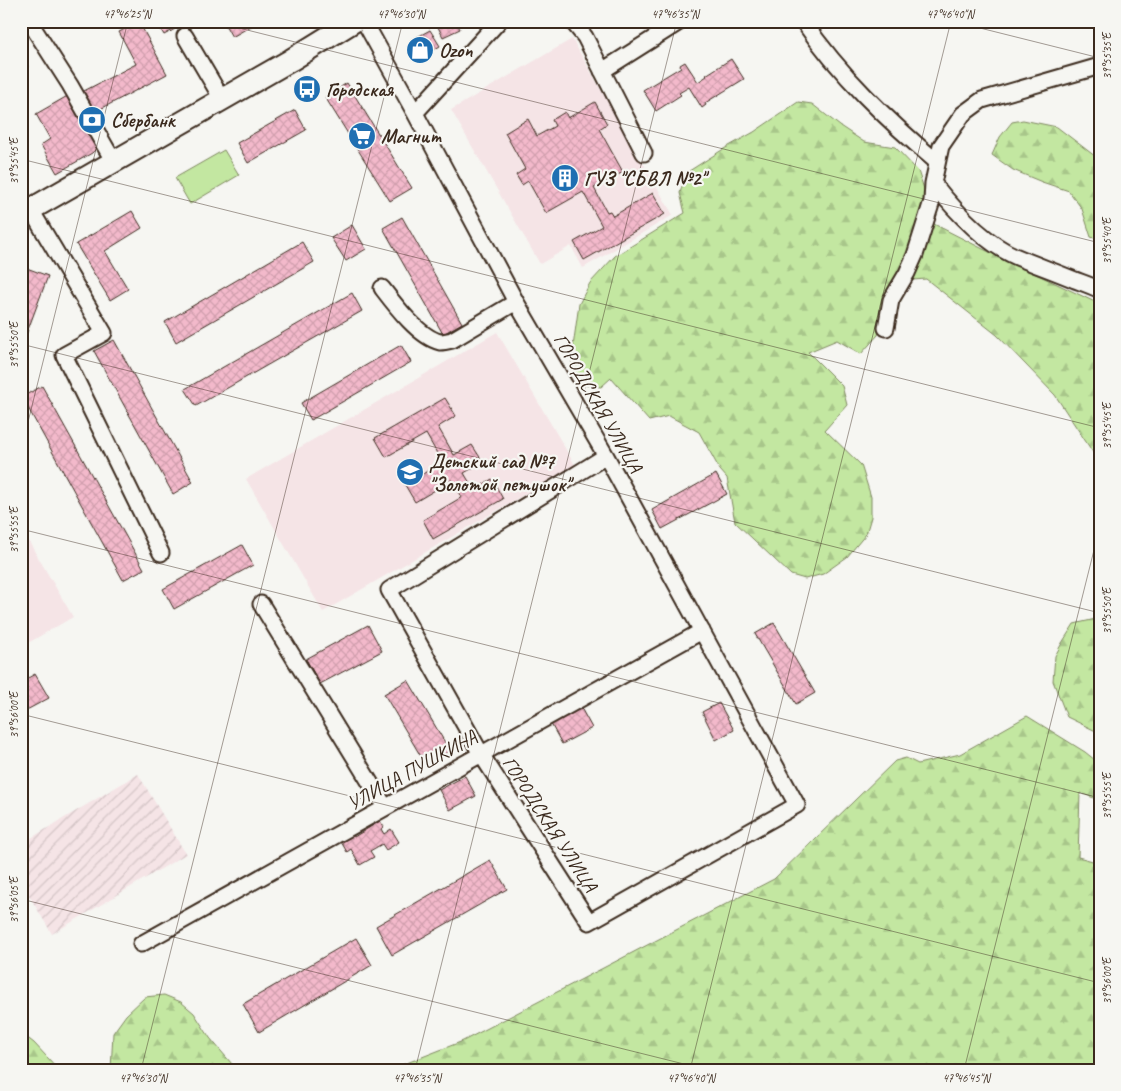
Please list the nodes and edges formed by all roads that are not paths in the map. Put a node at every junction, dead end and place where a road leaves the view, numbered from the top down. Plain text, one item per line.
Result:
1 (29, 21) edge
2 (354, 21) edge
3 (364, 21) edge
4 (499, 21) edge
5 (572, 21) edge
6 (681, 21) edge
7 (803, 21) edge
8 (185, 36) dead end
9 (1100, 66) edge
10 (602, 70) junction
11 (222, 100) junction
12 (415, 112) junction
13 (644, 153) dead end
14 (114, 162) junction
15 (937, 162) junction
16 (933, 183) junction
17 (26, 213) edge
18 (382, 288) dead end
19 (1100, 290) edge
20 (516, 302) junction
21 (886, 328) dead end
22 (606, 456) junction
23 (161, 553) dead end
24 (260, 604) dead end
25 (702, 631) junction
26 (481, 754) junction
27 (385, 808) junction
28 (140, 944) dead end

1 - 14 street
2 - 11 highway
3 - 12 street, ГОРОДСКАЯ УЛИЦА
4 - 12 street
5 - 10 street
6 - 10 street
7 - 15 street
8 - 11 street
9 - 15 street
10 - 13 street
11 - 14 highway
12 - 20 street, ГОРОДСКАЯ УЛИЦА
14 - 17 highway
15 - 16 street
16 - 19 street
16 - 21 street
17 - 23 street
18 - 20 street
20 - 22 street, ГОРОДСКАЯ УЛИЦА
22 - 25 street, ГОРОДСКАЯ УЛИЦА
22 - 26 street, ГОРОДСКАЯ УЛИЦА
24 - 27 street
25 - 26 street, УЛИЦА ПУШКИНА
25 - 26 street, ГОРОДСКАЯ УЛИЦА
26 - 27 street, УЛИЦА ПУШКИНА
27 - 28 street, УЛИЦА ПУШКИНА

